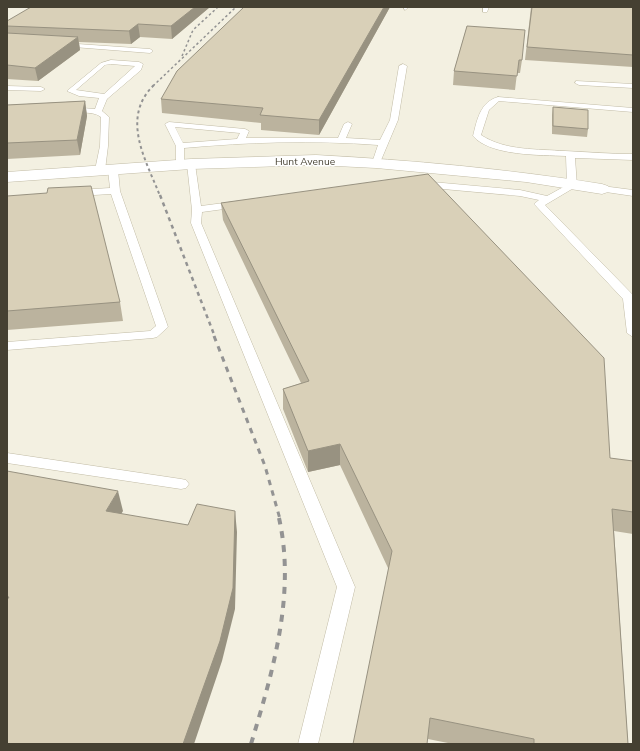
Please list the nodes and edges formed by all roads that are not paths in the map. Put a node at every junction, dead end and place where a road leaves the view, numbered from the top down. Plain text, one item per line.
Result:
1 (58, 45) edge
2 (150, 51) dead end
3 (403, 66) dead end
4 (580, 83) dead end
5 (633, 86) edge
6 (7, 88) edge
7 (40, 90) dead end
8 (106, 96) junction
9 (62, 109) edge
10 (633, 110) edge
11 (98, 112) junction
12 (348, 124) dead end
13 (241, 140) junction
14 (341, 140) junction
15 (383, 143) junction
16 (180, 146) junction
17 (574, 154) junction
18 (633, 157) edge
19 (376, 163) junction
20 (186, 165) junction
21 (106, 170) junction
22 (7, 177) edge
23 (412, 184) edge
24 (572, 186) junction
25 (602, 189) joint
26 (115, 191) junction
27 (633, 193) edge
28 (69, 194) edge
29 (548, 199) junction
30 (252, 202) edge
31 (197, 210) junction
32 (633, 333) edge
33 (7, 346) edge
34 (7, 458) edge
35 (181, 484) dead end
36 (308, 744) edge

1 - 2 lane
3 - 15 lane
4 - 5 lane
6 - 7 lane
8 - 8 lane
8 - 11 lane
9 - 11 lane
10 - 17 lane
11 - 21 lane
12 - 14 lane
13 - 14 lane
13 - 16 lane
13 - 16 lane
14 - 15 lane
15 - 19 lane
16 - 20 lane
17 - 18 lane
17 - 24 lane
19 - 20 street, Hunt Avenue
19 - 24 street, Hunt Avenue
20 - 21 street, Hunt Avenue
20 - 31 lane
21 - 22 street, Hunt Avenue
21 - 26 lane
23 - 29 lane
24 - 25 street, Hunt Avenue
24 - 29 lane
25 - 27 lane
26 - 28 lane
26 - 33 lane
29 - 32 lane
30 - 31 lane
31 - 36 lane
34 - 35 lane

